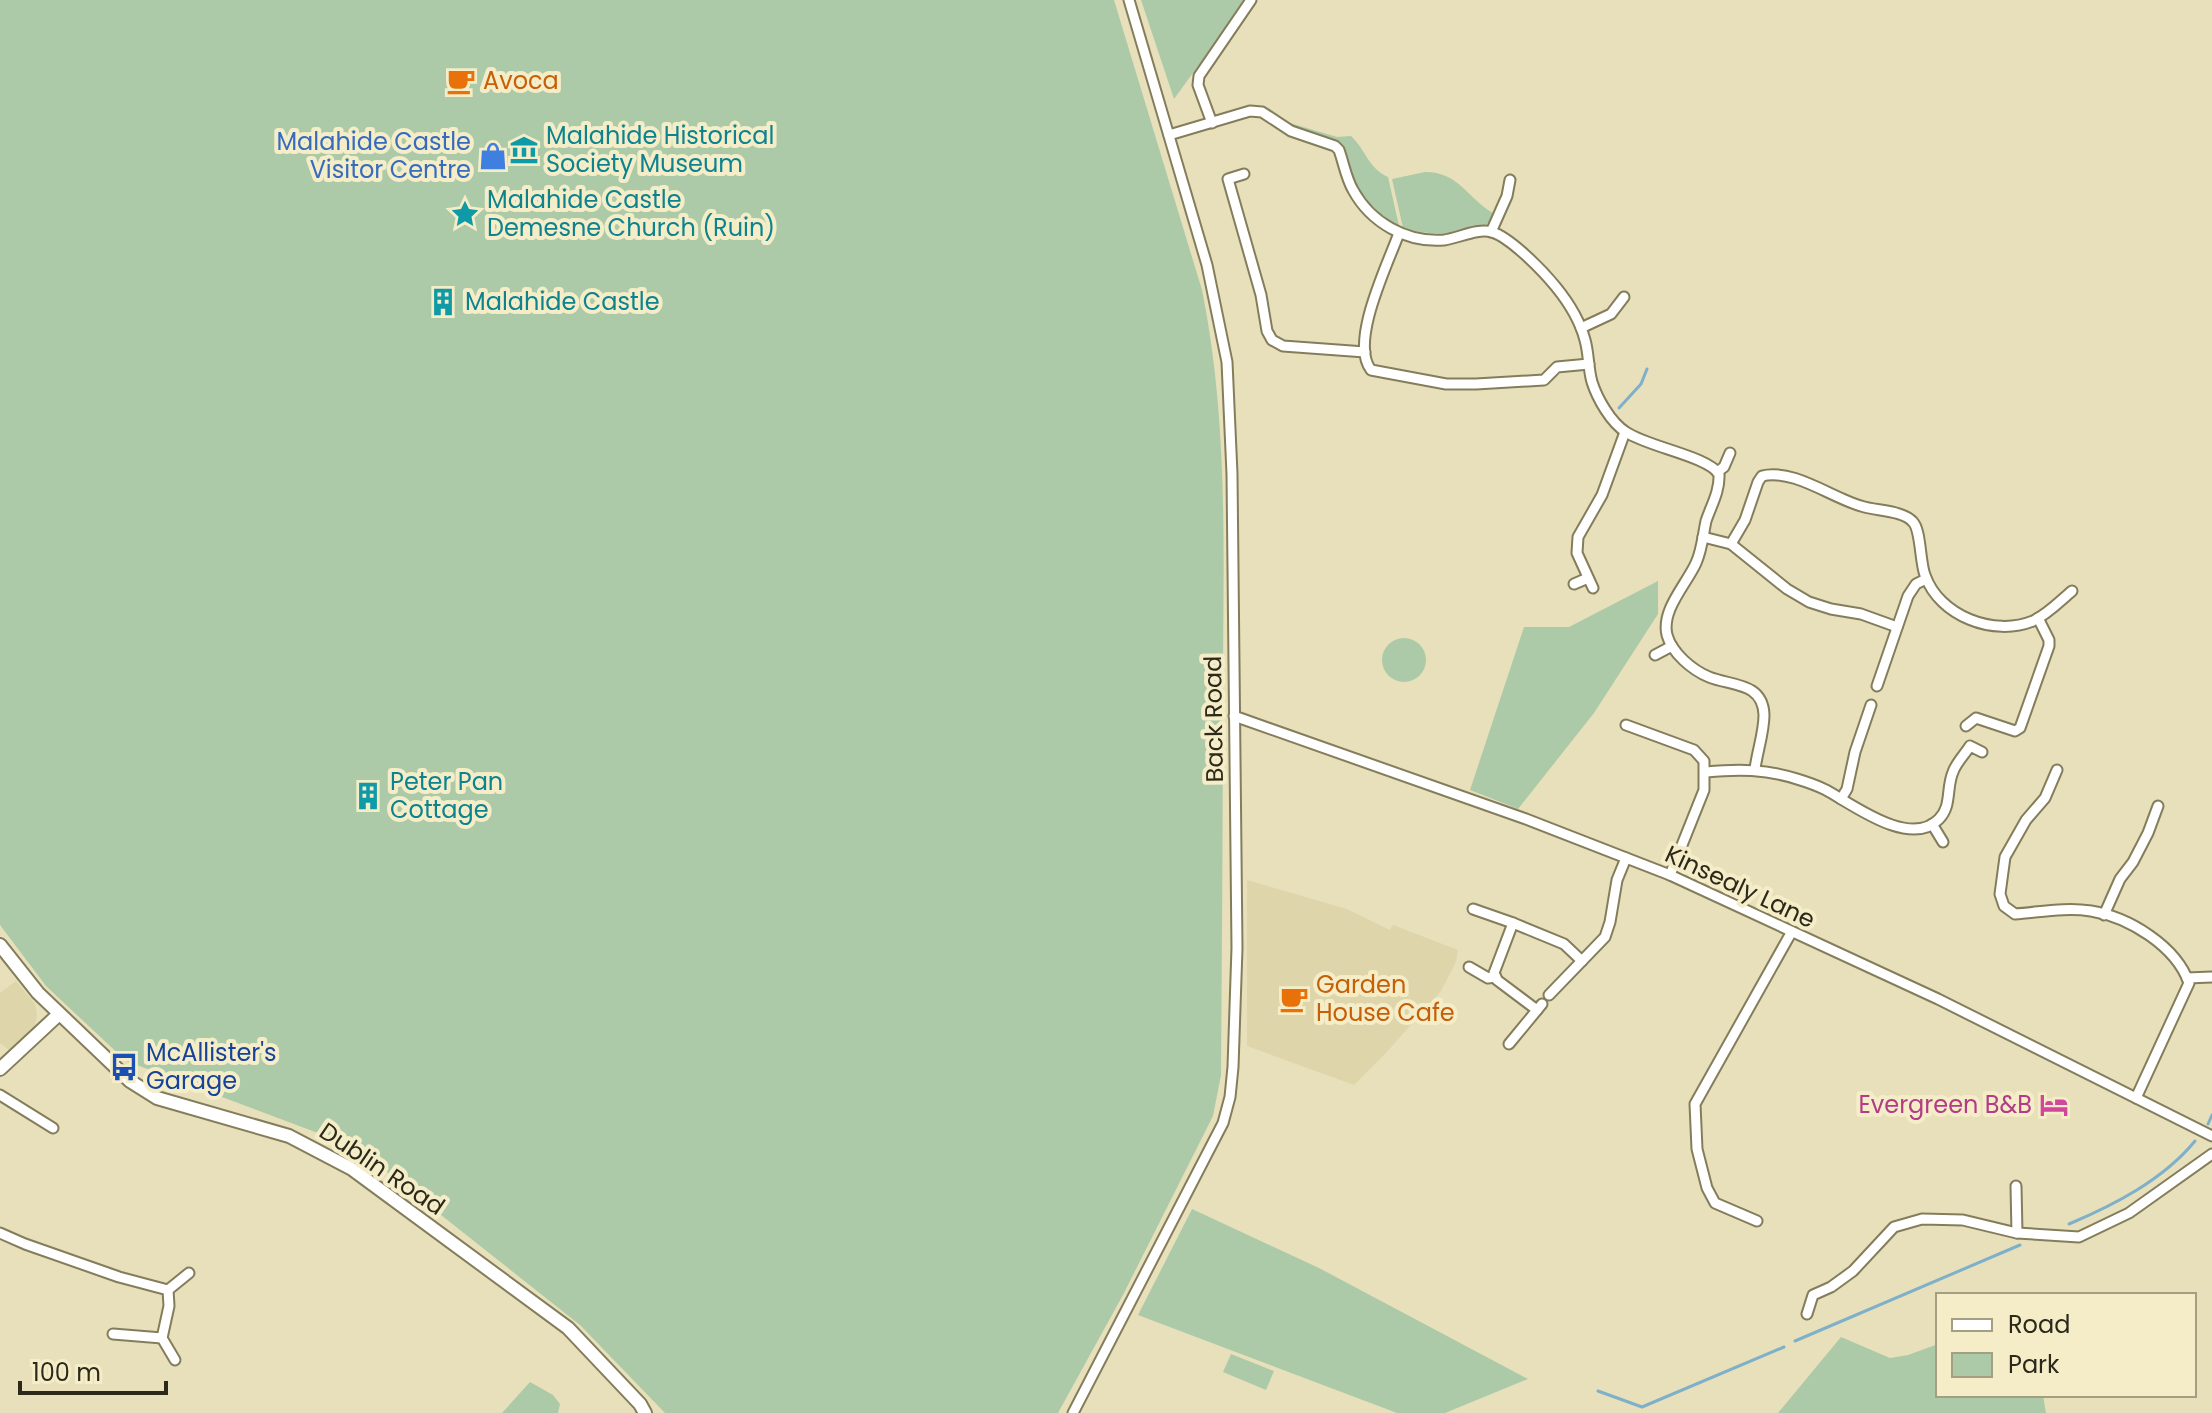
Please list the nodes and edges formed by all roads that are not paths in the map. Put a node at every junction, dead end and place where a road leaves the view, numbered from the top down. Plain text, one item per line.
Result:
1 (1129, 0) edge
2 (1251, 0) edge
3 (1212, 123) junction
4 (1169, 135) junction
5 (1244, 174) dead end
6 (1510, 180) dead end
7 (1491, 232) junction
8 (1399, 233) junction
9 (1624, 297) dead end
10 (1581, 328) junction
11 (1365, 352) junction
12 (1589, 364) junction
13 (1625, 432) junction
14 (1730, 453) dead end
15 (1717, 472) junction
16 (1703, 537) junction
17 (1731, 544) junction
18 (1926, 579) junction
19 (1574, 584) dead end
20 (2072, 591) dead end
21 (2038, 618) junction
22 (1897, 627) junction
23 (1672, 646) junction
24 (1655, 655) dead end
25 (1877, 686) dead end
26 (1871, 705) dead end
27 (1234, 716) junction
28 (1626, 725) dead end
29 (1966, 726) dead end
30 (1982, 752) dead end
31 (1755, 769) junction
32 (2057, 770) dead end
33 (1706, 772) junction
34 (1841, 799) junction
35 (2158, 806) dead end
36 (1932, 824) junction
37 (1943, 842) dead end
38 (1626, 858) junction
39 (1670, 875) junction
40 (1473, 909) dead end
41 (2104, 915) junction
42 (1513, 923) junction
43 (1791, 933) junction
44 (0, 945) edge
45 (1582, 961) junction
46 (1469, 967) dead end
47 (1496, 977) junction
48 (2212, 977) edge
49 (2187, 978) junction
50 (1549, 995) dead end
51 (58, 1015) junction
52 (1509, 1044) dead end
53 (0, 1069) edge
54 (0, 1095) edge
55 (2136, 1098) junction
56 (53, 1128) dead end
57 (2212, 1136) edge
58 (2212, 1154) edge
59 (2016, 1186) dead end
60 (1757, 1221) dead end
61 (2017, 1233) junction
62 (2, 1238) edge
63 (189, 1273) dead end
64 (168, 1290) junction
65 (1807, 1314) dead end
66 (113, 1334) dead end
67 (162, 1338) junction
68 (175, 1360) dead end
69 (645, 1413) edge
70 (1073, 1413) edge

1 - 4 street, Back Road
2 - 3 street
3 - 4 street
3 - 8 street
4 - 27 street, Back Road
5 - 11 street
6 - 7 street
7 - 8 street
7 - 10 street
8 - 11 street
9 - 10 street
10 - 12 street
11 - 12 street
12 - 13 street
13 - 15 street
13 - 19 street
14 - 15 street
15 - 16 street
16 - 17 street
16 - 23 street
17 - 18 street
17 - 22 street
18 - 21 street
18 - 22 street
20 - 21 street
21 - 29 street
22 - 25 street
23 - 24 street
23 - 31 street
26 - 34 street
27 - 38 street, Kinsealy Lane
27 - 70 street, Back Road
28 - 33 street
30 - 36 street
31 - 33 street
31 - 34 street
32 - 41 street
33 - 39 street
34 - 36 street
35 - 41 street
36 - 37 street
38 - 39 street, Kinsealy Lane
38 - 45 street
39 - 43 street, Kinsealy Lane
40 - 42 street
41 - 49 street
42 - 45 street
42 - 47 street
43 - 55 street, Kinsealy Lane
43 - 60 street
44 - 51 main road, Dublin Road
45 - 50 street
46 - 47 street
47 - 52 street
48 - 49 street
49 - 55 street
51 - 53 main road
51 - 69 main road, Dublin Road
54 - 56 street
55 - 57 street, Kinsealy Lane
58 - 61 street
59 - 61 street
61 - 65 street
62 - 64 street
63 - 64 street
64 - 67 street
66 - 67 street
67 - 68 street

